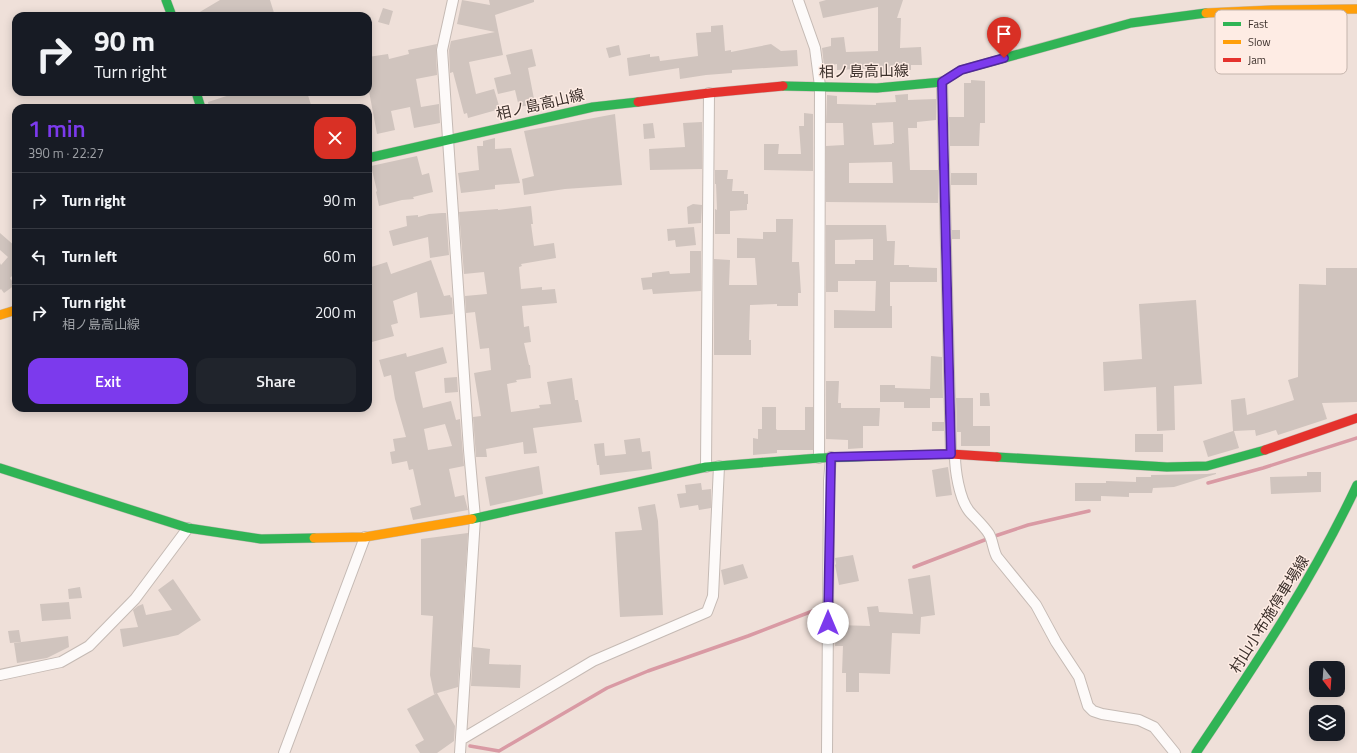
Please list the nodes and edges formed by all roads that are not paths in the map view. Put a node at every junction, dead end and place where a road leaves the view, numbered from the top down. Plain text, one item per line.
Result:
1 (166, 0) edge
2 (453, 0) edge
3 (798, 0) edge
4 (1357, 8) edge
5 (1272, 10) edge
6 (170, 12) edge
7 (1215, 13) edge
8 (942, 82) junction
9 (820, 86) junction
10 (709, 92) junction
11 (449, 139) junction
12 (372, 157) edge
13 (12, 312) edge
14 (0, 315) edge
15 (1357, 418) edge
16 (953, 455) junction
17 (831, 457) junction
18 (820, 458) junction
19 (719, 466) junction
20 (706, 467) junction
21 (0, 468) edge
22 (1357, 485) edge
23 (475, 518) junction
24 (188, 528) junction
25 (365, 537) junction
26 (0, 676) edge
27 (462, 739) junction
28 (284, 753) edge
29 (460, 753) edge
30 (827, 753) edge
31 (1175, 753) edge
32 (1196, 753) edge

1 - 6 street
2 - 11 street
3 - 9 street
4 - 5 street, 相ノ島高山線
7 - 8 street, 相ノ島高山線
8 - 9 street, 相ノ島高山線
8 - 16 street
9 - 10 street, 相ノ島高山線
9 - 18 street
10 - 11 street, 相ノ島高山線
10 - 20 street
11 - 12 street, 相ノ島高山線
11 - 23 street
13 - 14 street
15 - 16 street
16 - 17 street
16 - 31 street
17 - 18 street
17 - 30 street
18 - 19 street
19 - 20 street
19 - 27 street
20 - 23 street
21 - 24 street
22 - 32 street, 村山小布施停車場線
23 - 25 street
23 - 27 street
24 - 25 street
24 - 26 street
25 - 28 street
27 - 29 street

